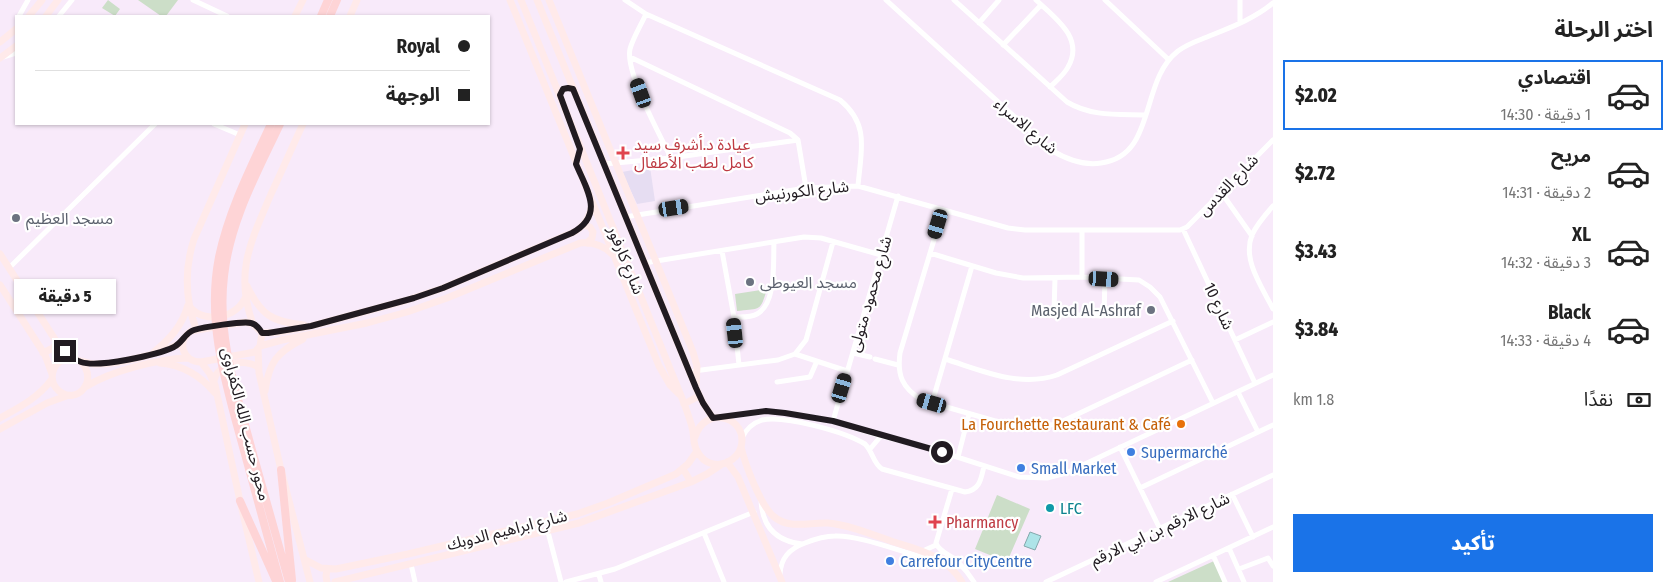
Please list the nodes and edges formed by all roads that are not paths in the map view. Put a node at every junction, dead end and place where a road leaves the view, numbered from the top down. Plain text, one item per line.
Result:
1 (28, 0) edge
2 (42, 0) edge
3 (58, 0) edge
4 (72, 0) edge
5 (193, 0) edge
6 (302, 0) edge
7 (328, 0) edge
8 (337, 0) edge
9 (358, 0) edge
10 (510, 0) edge
11 (520, 0) edge
12 (537, 0) edge
13 (542, 0) edge
14 (549, 0) edge
15 (625, 0) edge
16 (954, 0) edge
17 (999, 0) edge
18 (1036, 0) edge
19 (1105, 0) edge
20 (1240, 0) edge
21 (888, 1) edge
22 (1273, 3) edge
23 (1041, 5) junction
24 (524, 10) junction
25 (540, 10) junction
26 (646, 14) junction
27 (19, 15) edge
28 (30, 15) edge
29 (47, 15) edge
30 (61, 15) edge
31 (225, 15) edge
32 (295, 15) edge
33 (321, 15) edge
34 (330, 15) edge
35 (350, 15) edge
36 (979, 22) junction
37 (1240, 22) junction
38 (15, 30) edge
39 (523, 33) junction
40 (2, 40) edge
41 (1003, 44) junction
42 (15, 49) edge
43 (0, 58) edge
44 (630, 58) junction
45 (1169, 60) junction
46 (568, 77) junction
47 (554, 82) junction
48 (1050, 87) junction
49 (573, 89) junction
50 (560, 95) junction
51 (1146, 115) junction
52 (154, 125) edge
53 (216, 125) edge
54 (245, 125) edge
55 (267, 125) edge
56 (272, 125) edge
57 (279, 125) edge
58 (285, 125) edge
59 (303, 125) edge
60 (240, 135) junction
61 (269, 138) junction
62 (798, 140) junction
63 (1273, 140) edge
64 (580, 149) junction
65 (671, 158) junction
66 (576, 164) junction
67 (604, 164) junction
68 (616, 164) junction
69 (858, 186) junction
70 (806, 188) junction
71 (1221, 192) junction
72 (898, 196) junction
73 (592, 202) junction
74 (1273, 207) edge
75 (943, 210) junction
76 (637, 214) junction
77 (625, 217) junction
78 (583, 225) junction
79 (1183, 230) junction
80 (1082, 231) junction
81 (1252, 236) junction
82 (774, 242) junction
83 (834, 242) junction
84 (587, 243) junction
85 (722, 251) junction
86 (0, 254) edge
87 (930, 254) junction
88 (613, 255) junction
89 (881, 255) junction
90 (656, 261) junction
91 (644, 263) junction
92 (972, 266) junction
93 (9, 268) junction
94 (1055, 278) junction
95 (1082, 278) junction
96 (1104, 279) junction
97 (245, 282) junction
98 (0, 285) edge
99 (630, 295) junction
100 (246, 296) junction
101 (188, 305) junction
102 (1273, 309) edge
103 (648, 313) junction
104 (734, 317) junction
105 (1173, 321) junction
106 (1273, 322) edge
107 (254, 324) junction
108 (311, 326) junction
109 (196, 330) junction
110 (262, 333) junction
111 (313, 334) junction
112 (1235, 340) junction
113 (183, 342) junction
114 (58, 343) junction
115 (259, 348) junction
116 (43, 352) junction
117 (853, 353) junction
118 (151, 354) junction
119 (795, 354) junction
120 (188, 358) junction
121 (945, 359) junction
122 (1192, 360) junction
123 (78, 361) junction
124 (817, 361) junction
125 (201, 362) junction
126 (152, 363) junction
127 (898, 365) junction
128 (739, 366) junction
129 (258, 367) junction
130 (698, 370) junction
131 (847, 371) junction
132 (689, 372) junction
133 (1273, 375) edge
134 (52, 377) junction
135 (214, 381) junction
136 (229, 382) junction
137 (777, 382) dead end
138 (1255, 384) junction
139 (84, 387) junction
140 (696, 388) junction
141 (1238, 392) junction
142 (40, 394) junction
143 (71, 395) junction
144 (218, 395) junction
145 (680, 395) junction
146 (699, 396) junction
147 (265, 397) junction
148 (47, 402) junction
149 (932, 403) junction
150 (1213, 403) junction
151 (684, 404) junction
152 (969, 414) junction
153 (1, 416) edge
154 (722, 417) junction
155 (713, 418) junction
156 (833, 421) junction
157 (1273, 425) edge
158 (0, 429) edge
159 (1258, 432) junction
160 (881, 436) junction
161 (695, 437) junction
162 (741, 443) junction
163 (1120, 447) junction
164 (870, 449) junction
165 (697, 451) junction
166 (958, 458) junction
167 (724, 463) junction
168 (984, 466) junction
169 (747, 467) junction
170 (281, 470) junction
171 (683, 470) junction
172 (736, 473) junction
173 (1273, 475) edge
174 (691, 482) junction
175 (1140, 488) junction
176 (952, 489) junction
177 (1232, 494) junction
178 (761, 498) junction
179 (240, 501) junction
180 (754, 512) junction
181 (1273, 527) edge
182 (1160, 529) junction
183 (548, 532) junction
184 (704, 533) junction
185 (1252, 537) junction
186 (802, 544) junction
187 (936, 545) junction
188 (1229, 548) junction
189 (1213, 555) junction
190 (304, 558) junction
191 (411, 564) junction
192 (1273, 566) edge
193 (1239, 569) junction
194 (327, 570) junction
195 (599, 575) junction
196 (781, 578) edge
197 (363, 579) edge
198 (722, 581) edge
199 (259, 582) edge
200 (278, 582) edge
201 (290, 582) edge
202 (310, 582) edge
203 (327, 582) edge
204 (335, 582) edge
205 (415, 582) edge
206 (561, 582) edge
207 (566, 582) edge
208 (602, 582) edge
209 (962, 582) edge
210 (974, 582) edge
211 (1046, 582) edge
212 (1156, 582) edge
213 (1225, 582) edge
214 (1244, 582) edge

1 - 27 street
2 - 28 street
3 - 29 street
4 - 30 street
5 - 31 street
6 - 32 street
7 - 33 main road
8 - 34 main road
9 - 35 street
10 - 39 street
11 - 24 street, شارع كارفور
12 - 25 street, شارع كارفور
13 - 25 street
14 - 68 street
15 - 26 street
16 - 36 street
17 - 36 street
18 - 23 street
19 - 45 street
20 - 37 street
21 - 51 street, شارع الاسراء
22 - 37 street, شارع الاسراء
23 - 41 street
23 - 48 street
24 - 39 street
24 - 47 street, شارع كارفور
25 - 46 street, شارع كارفور
26 - 44 street
26 - 69 street
36 - 41 street
37 - 45 street, شارع الاسراء
38 - 40 street
39 - 66 street
40 - 42 street
41 - 48 street
42 - 43 street
44 - 62 street
44 - 65 street
45 - 51 street, شارع الاسراء
46 - 47 street
46 - 49 street, شارع كارفور
47 - 50 street, شارع كارفور
48 - 51 street
49 - 50 street
49 - 67 street, شارع كارفور
50 - 64 street, شارع كارفور
52 - 93 street
53 - 60 street
54 - 60 street
55 - 61 main road
56 - 61 main road, محور حسب الله الكفراوى
57 - 61 main road, محور حسب الله الكفراوى
58 - 61 main road
59 - 97 street
60 - 101 street
61 - 136 main road, محور حسب الله الكفراوى
62 - 65 street
62 - 70 street
63 - 71 street, شارع القدس
64 - 66 street
64 - 103 street, شارع كارفور
65 - 68 street
66 - 73 street
67 - 68 street
67 - 77 street, شارع كارفور
68 - 76 street
69 - 70 street, شارع الكورنيش
69 - 72 street, شارع الكورنيش
70 - 76 street, شارع الكورنيش
71 - 79 street, شارع القدس
71 - 81 street
72 - 75 street, شارع الكورنيش
72 - 89 street, شارع محمود متولى
73 - 78 street
73 - 88 street
74 - 81 street
75 - 80 street, شارع الكورنيش
75 - 87 street
76 - 77 street, شارع الكورنيش
76 - 90 street
77 - 91 street, شارع كارفور
78 - 84 street
78 - 108 street
79 - 80 street, شارع الكورنيش
79 - 112 street, شارع 10
80 - 95 street
81 - 102 street
82 - 83 street
82 - 85 street
82 - 104 street
83 - 89 street
83 - 119 street
84 - 88 street
84 - 111 street
85 - 90 street
85 - 104 street
86 - 93 street
87 - 92 street
87 - 127 street
88 - 99 street
89 - 117 street, شارع محمود متولى
90 - 91 street
90 - 130 street
91 - 132 street, شارع كارفور
92 - 94 street
92 - 121 street
93 - 114 street
94 - 95 street
94 - 96 street
95 - 96 street
96 - 105 street
97 - 100 street
97 - 108 street
98 - 116 street
99 - 103 street
99 - 145 street
100 - 101 street
100 - 107 street
101 - 109 street
101 - 118 street
103 - 145 street, شارع كارفور
104 - 128 street
105 - 121 street
105 - 122 street
106 - 112 street
107 - 109 street
107 - 110 street
108 - 110 street
109 - 113 street
110 - 115 street
111 - 115 street
111 - 147 street
112 - 138 street, شارع 10
113 - 118 street
113 - 120 street
114 - 116 street
114 - 123 street
115 - 125 street
115 - 129 street
116 - 134 street
117 - 127 street
117 - 131 street, شارع محمود متولى
118 - 123 street
119 - 124 street
119 - 128 street
120 - 125 street
120 - 126 street
121 - 149 street
122 - 150 street
122 - 152 street
123 - 134 street
123 - 139 street
124 - 131 street
124 - 137 street
125 - 135 street
126 - 139 street
126 - 144 street
127 - 149 street
128 - 130 street
129 - 135 street
129 - 147 street
130 - 132 street
130 - 140 street
131 - 156 street, شارع محمود متولى
132 - 140 street, شارع كارفور
133 - 138 street
134 - 142 street
134 - 143 street
135 - 144 street
136 - 200 main road, محور حسب الله الكفراوى
136 - 201 main road, محور حسب الله الكفراوى
138 - 141 street
139 - 143 street
140 - 146 street, شارع كارفور
141 - 150 street
141 - 159 street
142 - 148 street
142 - 153 street
143 - 148 street
144 - 179 street
145 - 151 street, شارع كارفور
146 - 151 street
146 - 155 street, شارع كارفور
147 - 170 street
148 - 158 street
149 - 152 street
150 - 163 street
151 - 161 street, شارع كارفور
152 - 166 street
154 - 155 street
154 - 156 street
154 - 162 street
155 - 161 street
156 - 160 street
157 - 159 street
159 - 175 street
160 - 164 street
160 - 166 street
161 - 165 street
162 - 164 street
162 - 167 street
162 - 169 street
163 - 168 street
163 - 175 street
164 - 176 street
165 - 167 street
165 - 171 street, شارع ابراهيم الدوبك
166 - 168 street
167 - 172 street
167 - 174 street, شارع ابراهيم الدوبك
168 - 176 street
169 - 172 street
169 - 178 street
170 - 190 street
170 - 201 main road
171 - 174 street
171 - 194 street, شارع ابراهيم الدوبك
172 - 180 street
173 - 177 street, شارع الارقم بن ابي الارقم
174 - 183 street, شارع ابراهيم الدوبك
175 - 182 street
176 - 187 street
177 - 182 street, شارع الارقم بن ابي الارقم
177 - 185 street
178 - 186 street
178 - 209 street
179 - 199 street
179 - 200 main road
180 - 184 street
180 - 196 street
181 - 185 street
182 - 211 street, شارع الارقم بن ابي الارقم
183 - 191 street, شارع ابراهيم الدوبك
183 - 206 street
184 - 195 street
184 - 198 street
185 - 188 street
186 - 187 street
186 - 196 street
187 - 210 street
188 - 189 street
188 - 193 street
189 - 212 street
189 - 213 street
190 - 194 street
190 - 202 street
191 - 197 street, شارع ابراهيم الدوبك
191 - 205 street
192 - 193 street
193 - 214 street
194 - 203 street
195 - 207 street
195 - 208 street
197 - 204 street, شارع ابراهيم الدوبك

